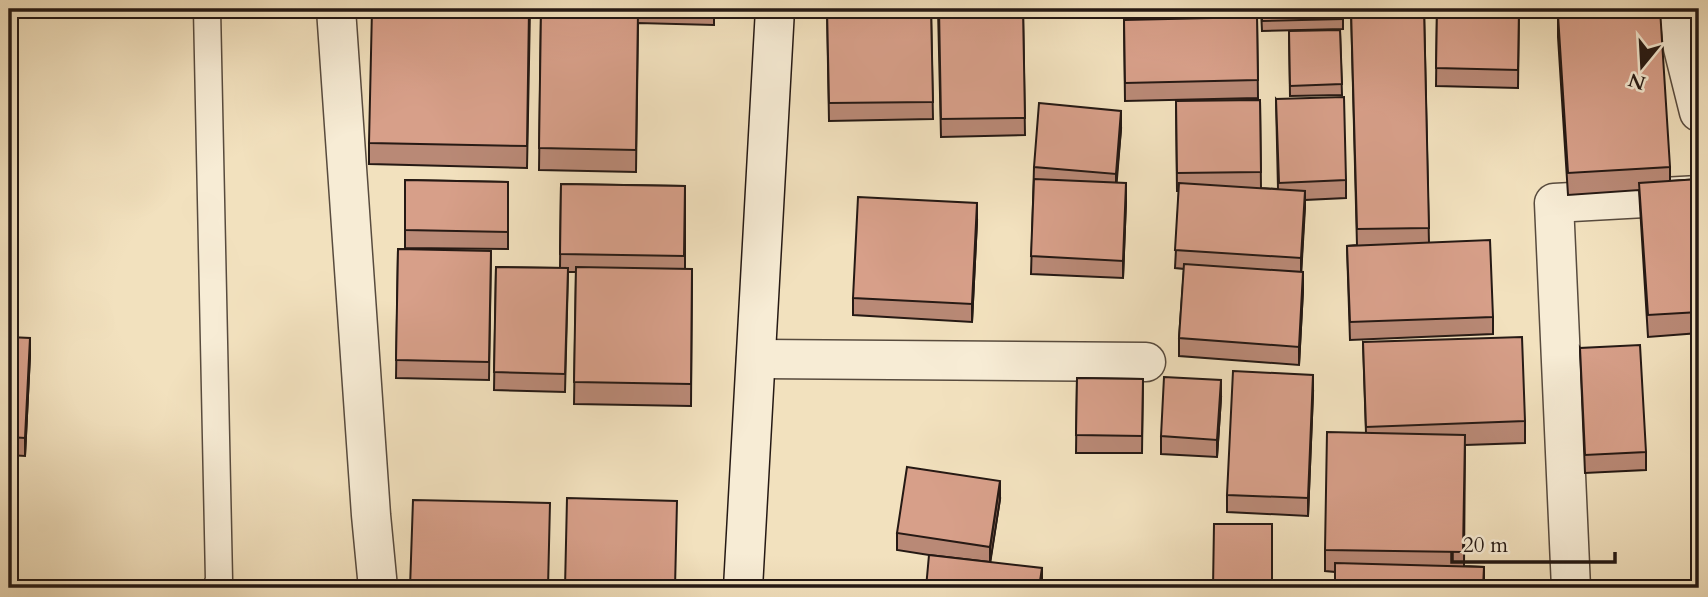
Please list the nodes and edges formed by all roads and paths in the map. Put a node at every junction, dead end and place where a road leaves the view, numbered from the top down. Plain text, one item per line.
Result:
1 (207, 9) edge
2 (336, 9) edge
3 (775, 9) edge
4 (1679, 9) edge
5 (1699, 112) edge
6 (1699, 195) edge
7 (756, 359) junction
8 (1146, 362) dead end
9 (216, 588) edge
10 (378, 588) edge
11 (743, 588) edge
12 (1571, 588) edge

1 - 9 lane
2 - 10 street
3 - 7 street
4 - 5 street
6 - 12 street
7 - 8 street
7 - 11 street

